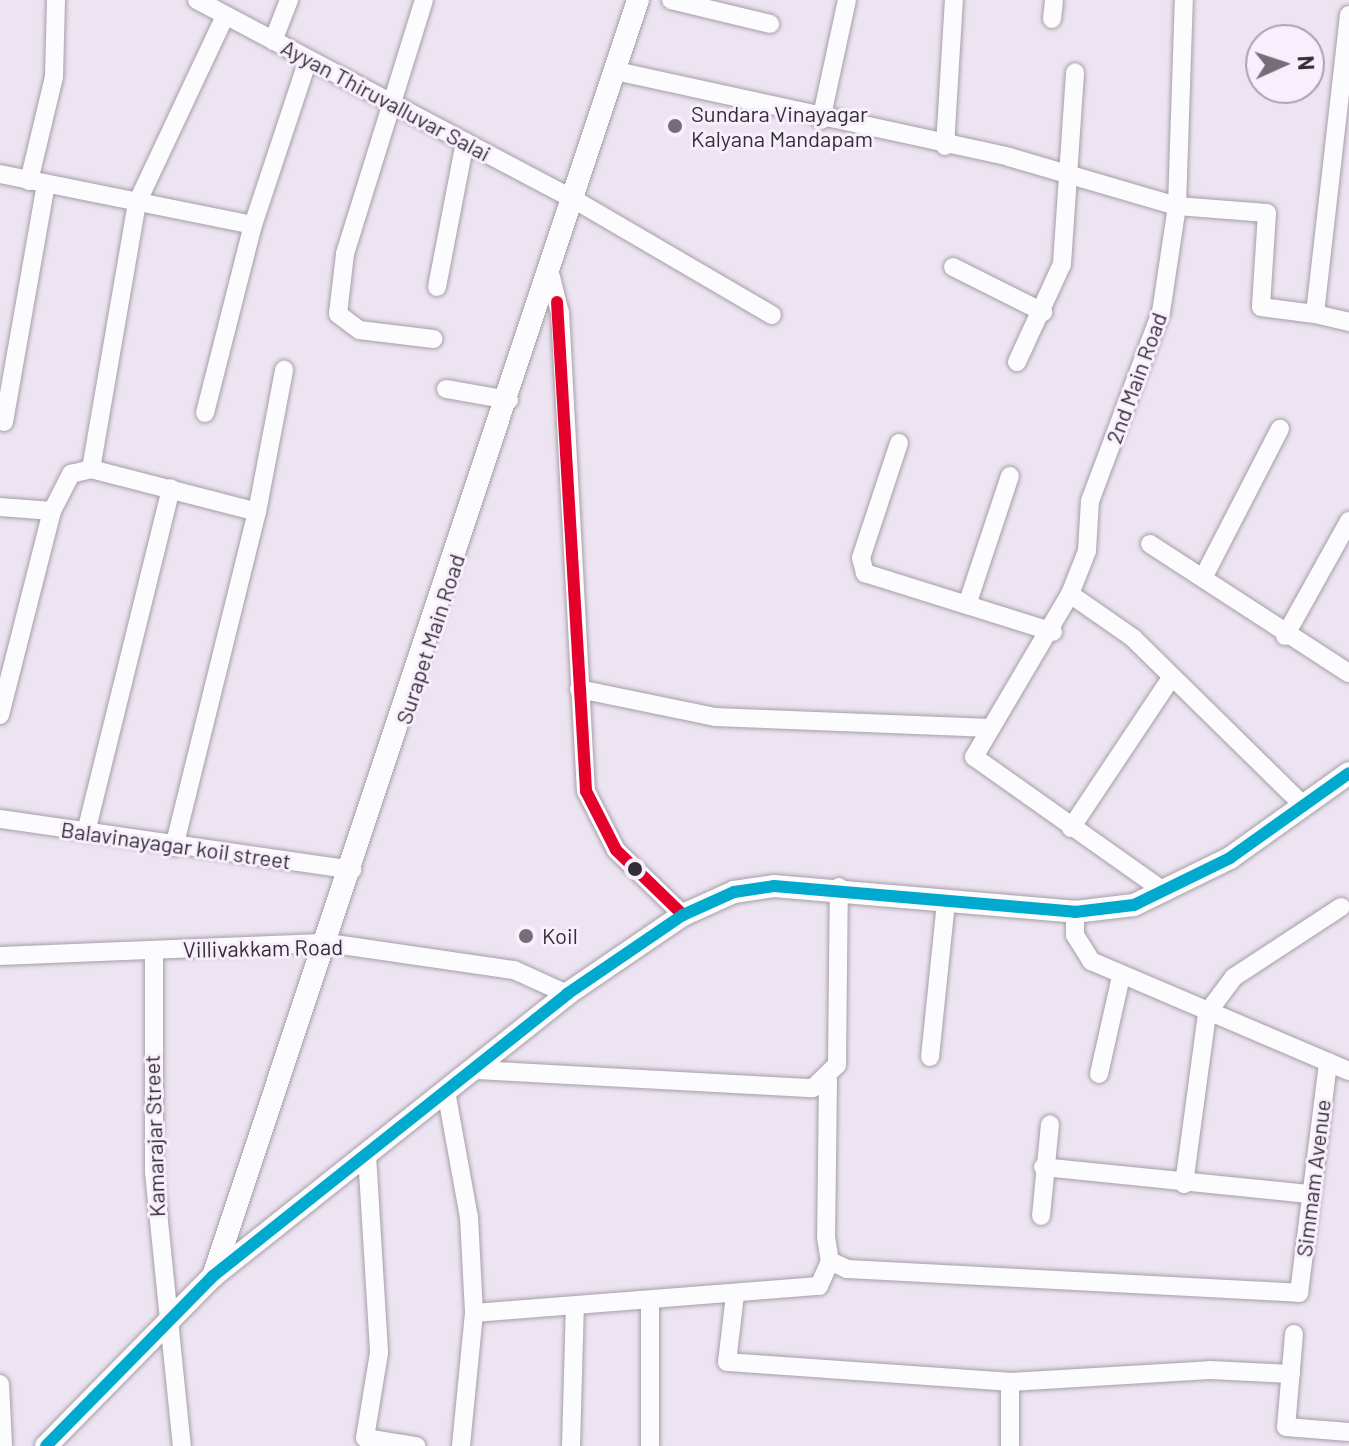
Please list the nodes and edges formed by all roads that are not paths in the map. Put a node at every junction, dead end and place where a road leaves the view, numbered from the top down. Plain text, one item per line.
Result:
1 (56, 0) edge
2 (197, 0) edge
3 (289, 0) edge
4 (424, 0) edge
5 (638, 0) edge
6 (671, 0) edge
7 (847, 0) edge
8 (954, 0) edge
9 (1184, 0) edge
10 (1349, 15) edge
11 (225, 16) junction
12 (770, 24) dead end
13 (273, 41) junction
14 (308, 60) junction
15 (616, 71) junction
16 (1075, 72) dead end
17 (394, 105) junction
18 (821, 120) junction
19 (465, 142) junction
20 (945, 146) junction
21 (0, 174) edge
22 (1066, 175) junction
23 (38, 183) junction
24 (575, 200) junction
25 (137, 203) junction
26 (1177, 206) junction
27 (253, 225) junction
28 (953, 267) dead end
29 (551, 277) junction
30 (437, 287) dead end
31 (1043, 312) junction
32 (1315, 314) junction
33 (772, 315) dead end
34 (1349, 322) edge
35 (433, 339) dead end
36 (1017, 362) dead end
37 (284, 370) dead end
38 (446, 389) dead end
39 (509, 400) junction
40 (205, 413) dead end
41 (4, 422) dead end
42 (1280, 429) dead end
43 (899, 443) dead end
44 (91, 469) junction
45 (1010, 476) dead end
46 (171, 488) junction
47 (0, 507) edge
48 (52, 511) junction
49 (257, 512) junction
50 (1349, 521) edge
51 (1150, 544) dead end
52 (1203, 578) junction
53 (1070, 594) junction
54 (967, 605) junction
55 (1053, 632) junction
56 (1285, 636) junction
57 (1349, 673) edge
58 (1171, 678) junction
59 (579, 689) junction
60 (0, 715) edge
61 (991, 728) junction
62 (1349, 773) edge
63 (1303, 805) junction
64 (0, 819) edge
65 (1071, 828) junction
66 (86, 832) junction
67 (174, 847) junction
68 (352, 870) junction
69 (839, 887) junction
70 (1165, 892) junction
71 (946, 901) junction
72 (1341, 907) dead end
73 (1075, 912) junction
74 (683, 915) junction
75 (328, 943) junction
76 (154, 950) junction
77 (0, 956) edge
78 (1121, 976) junction
79 (567, 994) junction
80 (1207, 1013) junction
81 (930, 1057) dead end
82 (1328, 1062) junction
83 (477, 1070) junction
84 (1349, 1071) edge
85 (1099, 1074) dead end
86 (828, 1080) junction
87 (446, 1091) junction
88 (1050, 1124) dead end
89 (367, 1155) junction
90 (1043, 1167) junction
91 (1184, 1184) junction
92 (1310, 1194) junction
93 (1041, 1216) dead end
94 (830, 1261) junction
95 (847, 1269) junction
96 (213, 1276) junction
97 (819, 1286) junction
98 (735, 1295) junction
99 (650, 1301) junction
100 (575, 1307) junction
101 (474, 1313) junction
102 (165, 1322) junction
103 (1294, 1334) dead end
104 (1291, 1374) junction
105 (1010, 1382) junction
106 (0, 1384) edge
107 (1286, 1427) junction
108 (1349, 1432) edge
109 (3, 1446) edge
110 (46, 1446) edge
111 (182, 1446) edge
112 (416, 1446) edge
113 (461, 1446) edge
114 (571, 1446) edge
115 (650, 1446) edge
116 (1010, 1446) edge
117 (1282, 1446) edge

1 - 23 street
2 - 11 street, Ayyan Thiruvalluvar Salai
3 - 13 street
4 - 17 street
5 - 15 main road, Surapet Main Road
6 - 12 street
7 - 18 street
8 - 20 street
9 - 26 street, 2nd Main Road
10 - 32 street
11 - 13 street, Ayyan Thiruvalluvar Salai
11 - 25 street
13 - 14 street, Ayyan Thiruvalluvar Salai
14 - 17 street, Ayyan Thiruvalluvar Salai
14 - 27 street
15 - 18 street
15 - 24 main road, Surapet Main Road
16 - 22 street
17 - 19 street, Ayyan Thiruvalluvar Salai
17 - 35 street
18 - 20 street
19 - 24 street, Ayyan Thiruvalluvar Salai
19 - 30 street
20 - 22 street
21 - 23 street
22 - 26 street
22 - 31 street
23 - 25 street
23 - 41 street
24 - 29 main road, Surapet Main Road
24 - 33 street, Ayyan Thiruvalluvar Salai
25 - 27 street
25 - 44 street
26 - 32 street
26 - 53 street, 2nd Main Road
27 - 40 street
28 - 31 street
29 - 39 main road, Surapet Main Road
29 - 59 street
31 - 36 street
32 - 34 street
37 - 49 street
38 - 39 street
39 - 68 main road, Surapet Main Road
42 - 52 street
43 - 54 street
44 - 46 street
44 - 48 street
45 - 54 street
46 - 49 street
46 - 66 street
47 - 48 street
48 - 60 street
49 - 67 street
50 - 56 street
51 - 52 street
52 - 56 street
53 - 55 street, 2nd Main Road
53 - 58 street
54 - 55 street
55 - 61 street, 2nd Main Road
56 - 57 street
58 - 63 street
58 - 65 street
59 - 61 street
59 - 74 street
61 - 65 street, 2nd Main Road
62 - 63 main road
63 - 70 main road
64 - 66 street, Balavinayagar koil street
65 - 70 street
66 - 67 street, Balavinayagar koil street
67 - 68 street, Balavinayagar koil street
68 - 75 main road, Surapet Main Road
69 - 71 main road
69 - 74 main road
69 - 86 street
70 - 73 main road
71 - 73 main road
71 - 81 street
72 - 80 street
73 - 78 street
74 - 79 main road
75 - 76 street, Villivakkam Road
75 - 79 street, Villivakkam Road
75 - 96 main road, Surapet Main Road
76 - 77 street, Villivakkam Road
76 - 102 street, Kamarajar Street
78 - 80 street
78 - 85 street
79 - 83 main road
80 - 82 street
80 - 91 street
82 - 84 street
82 - 92 street, Simmam Avenue
83 - 86 street
83 - 87 main road
86 - 94 street
87 - 89 main road
87 - 101 street
88 - 90 street
89 - 96 main road
89 - 112 street
90 - 91 street
90 - 93 street
91 - 92 street
92 - 95 street, Simmam Avenue
94 - 95 street
94 - 97 street
95 - 97 street
96 - 102 main road
97 - 98 street
98 - 99 street
98 - 105 street
99 - 100 street
99 - 115 street
100 - 101 street
100 - 114 street
101 - 113 street
102 - 110 main road
102 - 111 street, Kamarajar Street
103 - 104 street
104 - 105 street
104 - 107 street
105 - 116 street
106 - 109 street
107 - 108 street
107 - 117 street

